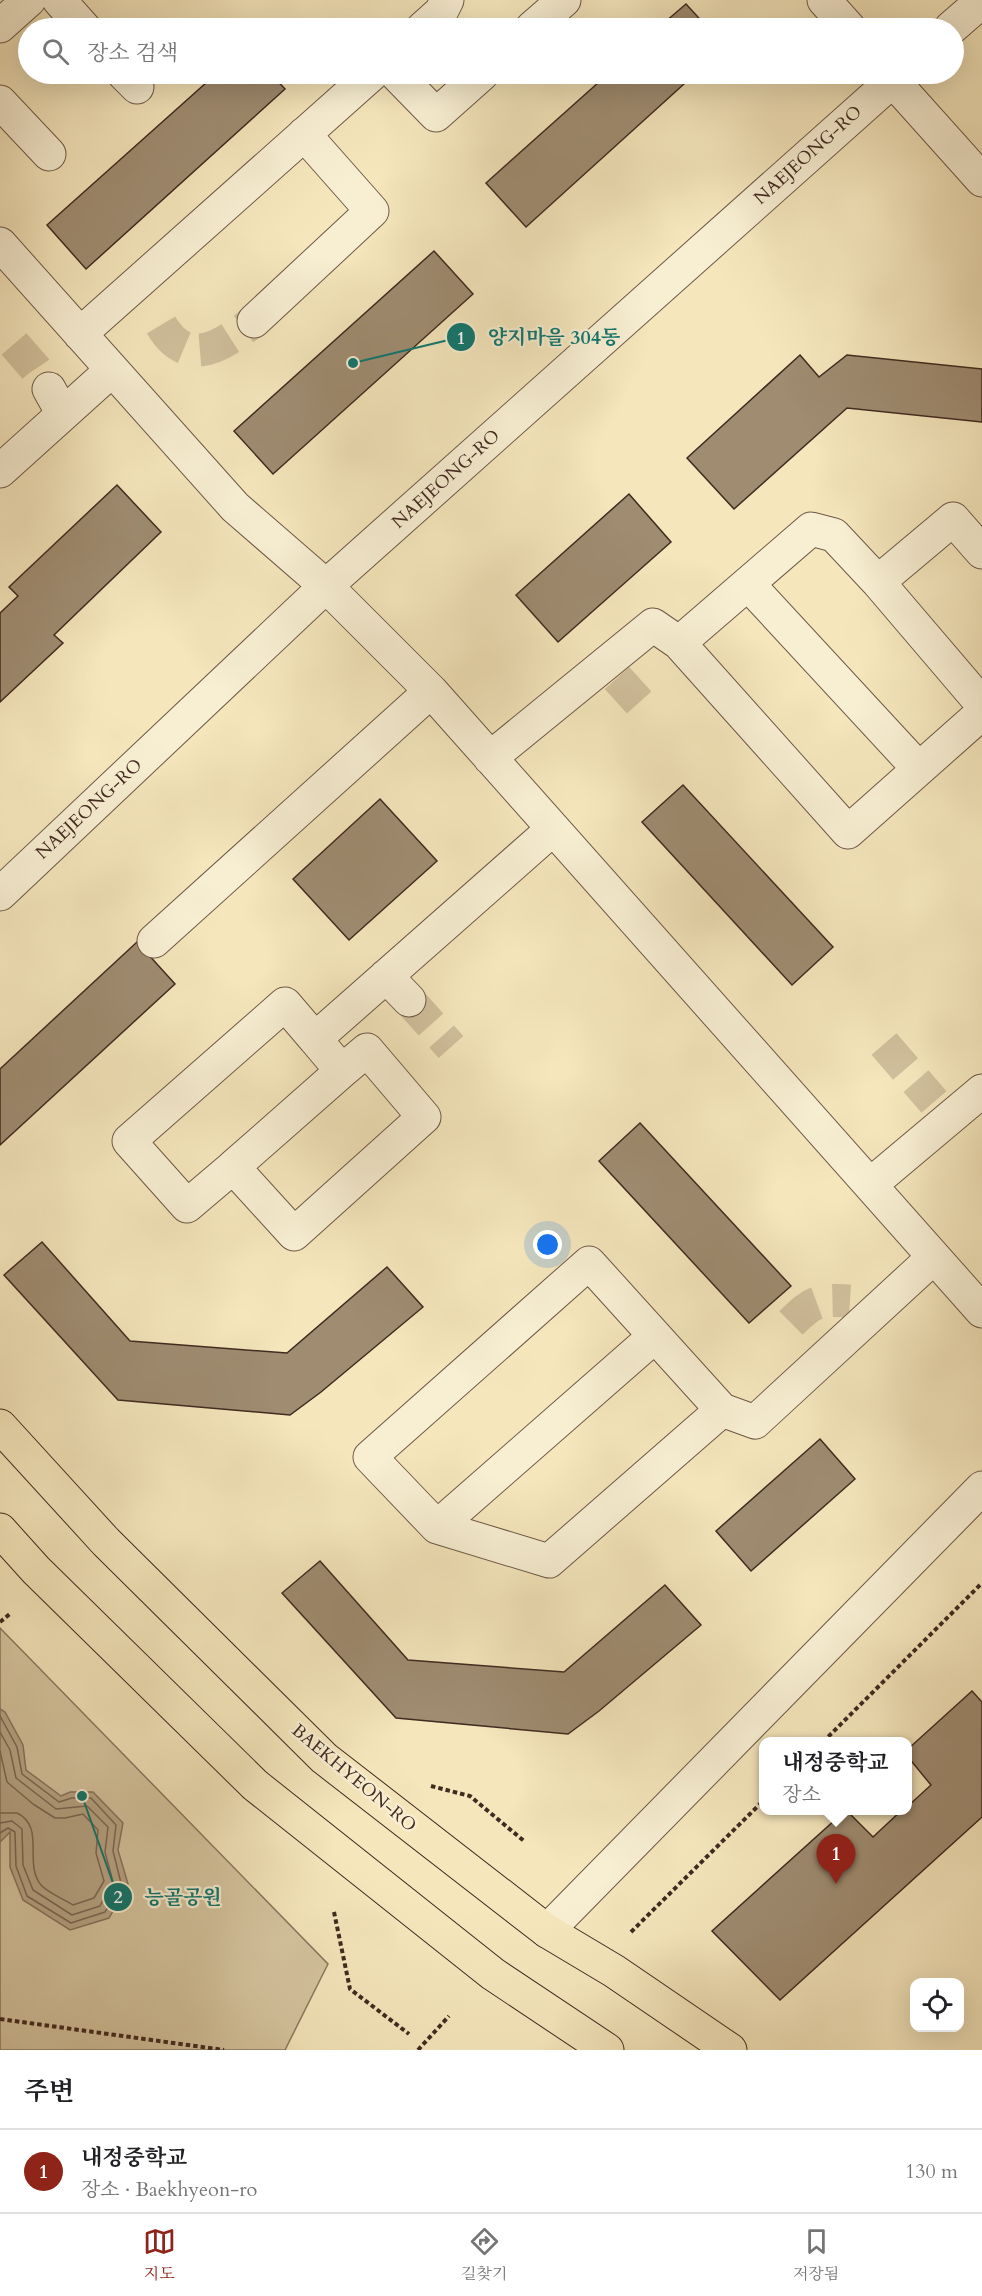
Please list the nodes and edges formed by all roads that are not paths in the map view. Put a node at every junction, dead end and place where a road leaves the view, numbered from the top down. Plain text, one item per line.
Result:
1 (29, 0) edge
2 (59, 0) edge
3 (447, 0) edge
4 (564, 0) edge
5 (824, 0) edge
6 (982, 1) edge
7 (75, 18) edge
8 (434, 18) edge
9 (543, 18) edge
10 (840, 18) edge
11 (962, 18) edge
12 (0, 26) edge
13 (361, 84) edge
14 (406, 84) edge
15 (471, 84) edge
16 (884, 84) edge
17 (900, 84) edge
18 (0, 102) edge
19 (304, 134) junction
20 (49, 154) dead end
21 (982, 180) edge
22 (0, 244) edge
23 (254, 321) tunnel mouth
24 (80, 334) junction
25 (112, 370) junction
26 (1, 468) edge
27 (982, 552) edge
28 (878, 582) junction
29 (748, 584) junction
30 (326, 586) junction
31 (679, 643) junction
32 (431, 691) junction
33 (982, 704) edge
34 (982, 713) edge
35 (490, 758) junction
36 (919, 769) junction
37 (553, 829) junction
38 (0, 894) edge
39 (154, 941) dead end
40 (386, 976) junction
41 (408, 1000) tunnel mouth
42 (315, 1039) junction
43 (342, 1071) junction
44 (982, 1090) edge
45 (233, 1167) junction
46 (870, 1185) junction
47 (934, 1257) junction
48 (982, 1311) edge
49 (655, 1336) junction
50 (722, 1410) junction
51 (0, 1425) edge
52 (982, 1488) edge
53 (437, 1527) junction
54 (0, 1530) edge
55 (547, 1931) junction
56 (608, 2050) edge
57 (730, 2050) edge

1 - 12 street
2 - 7 street
3 - 8 street
4 - 9 street
5 - 10 street
6 - 11 street
13 - 19 street
14 - 15 street
16 - 30 street, NAEJEONG-RO
17 - 21 street
18 - 20 street
19 - 23 street
19 - 24 street
22 - 24 street
24 - 25 street
25 - 26 street
25 - 30 street
27 - 28 street
28 - 29 street
28 - 33 street
29 - 31 street
29 - 36 street
30 - 32 street
30 - 38 street, NAEJEONG-RO
31 - 35 street
31 - 36 street
32 - 35 street
32 - 39 street
34 - 36 street
35 - 37 street
37 - 40 street
37 - 46 street
40 - 41 street
40 - 42 street
42 - 43 street
42 - 45 street
43 - 45 street
43 - 45 street
44 - 46 street
46 - 47 street
47 - 48 street
47 - 50 street
49 - 50 street
49 - 53 street
49 - 53 street
50 - 53 street
51 - 55 main road, BAEKHYEON-RO
52 - 55 street
54 - 56 main road
55 - 57 main road, BAEKHYEON-RO

